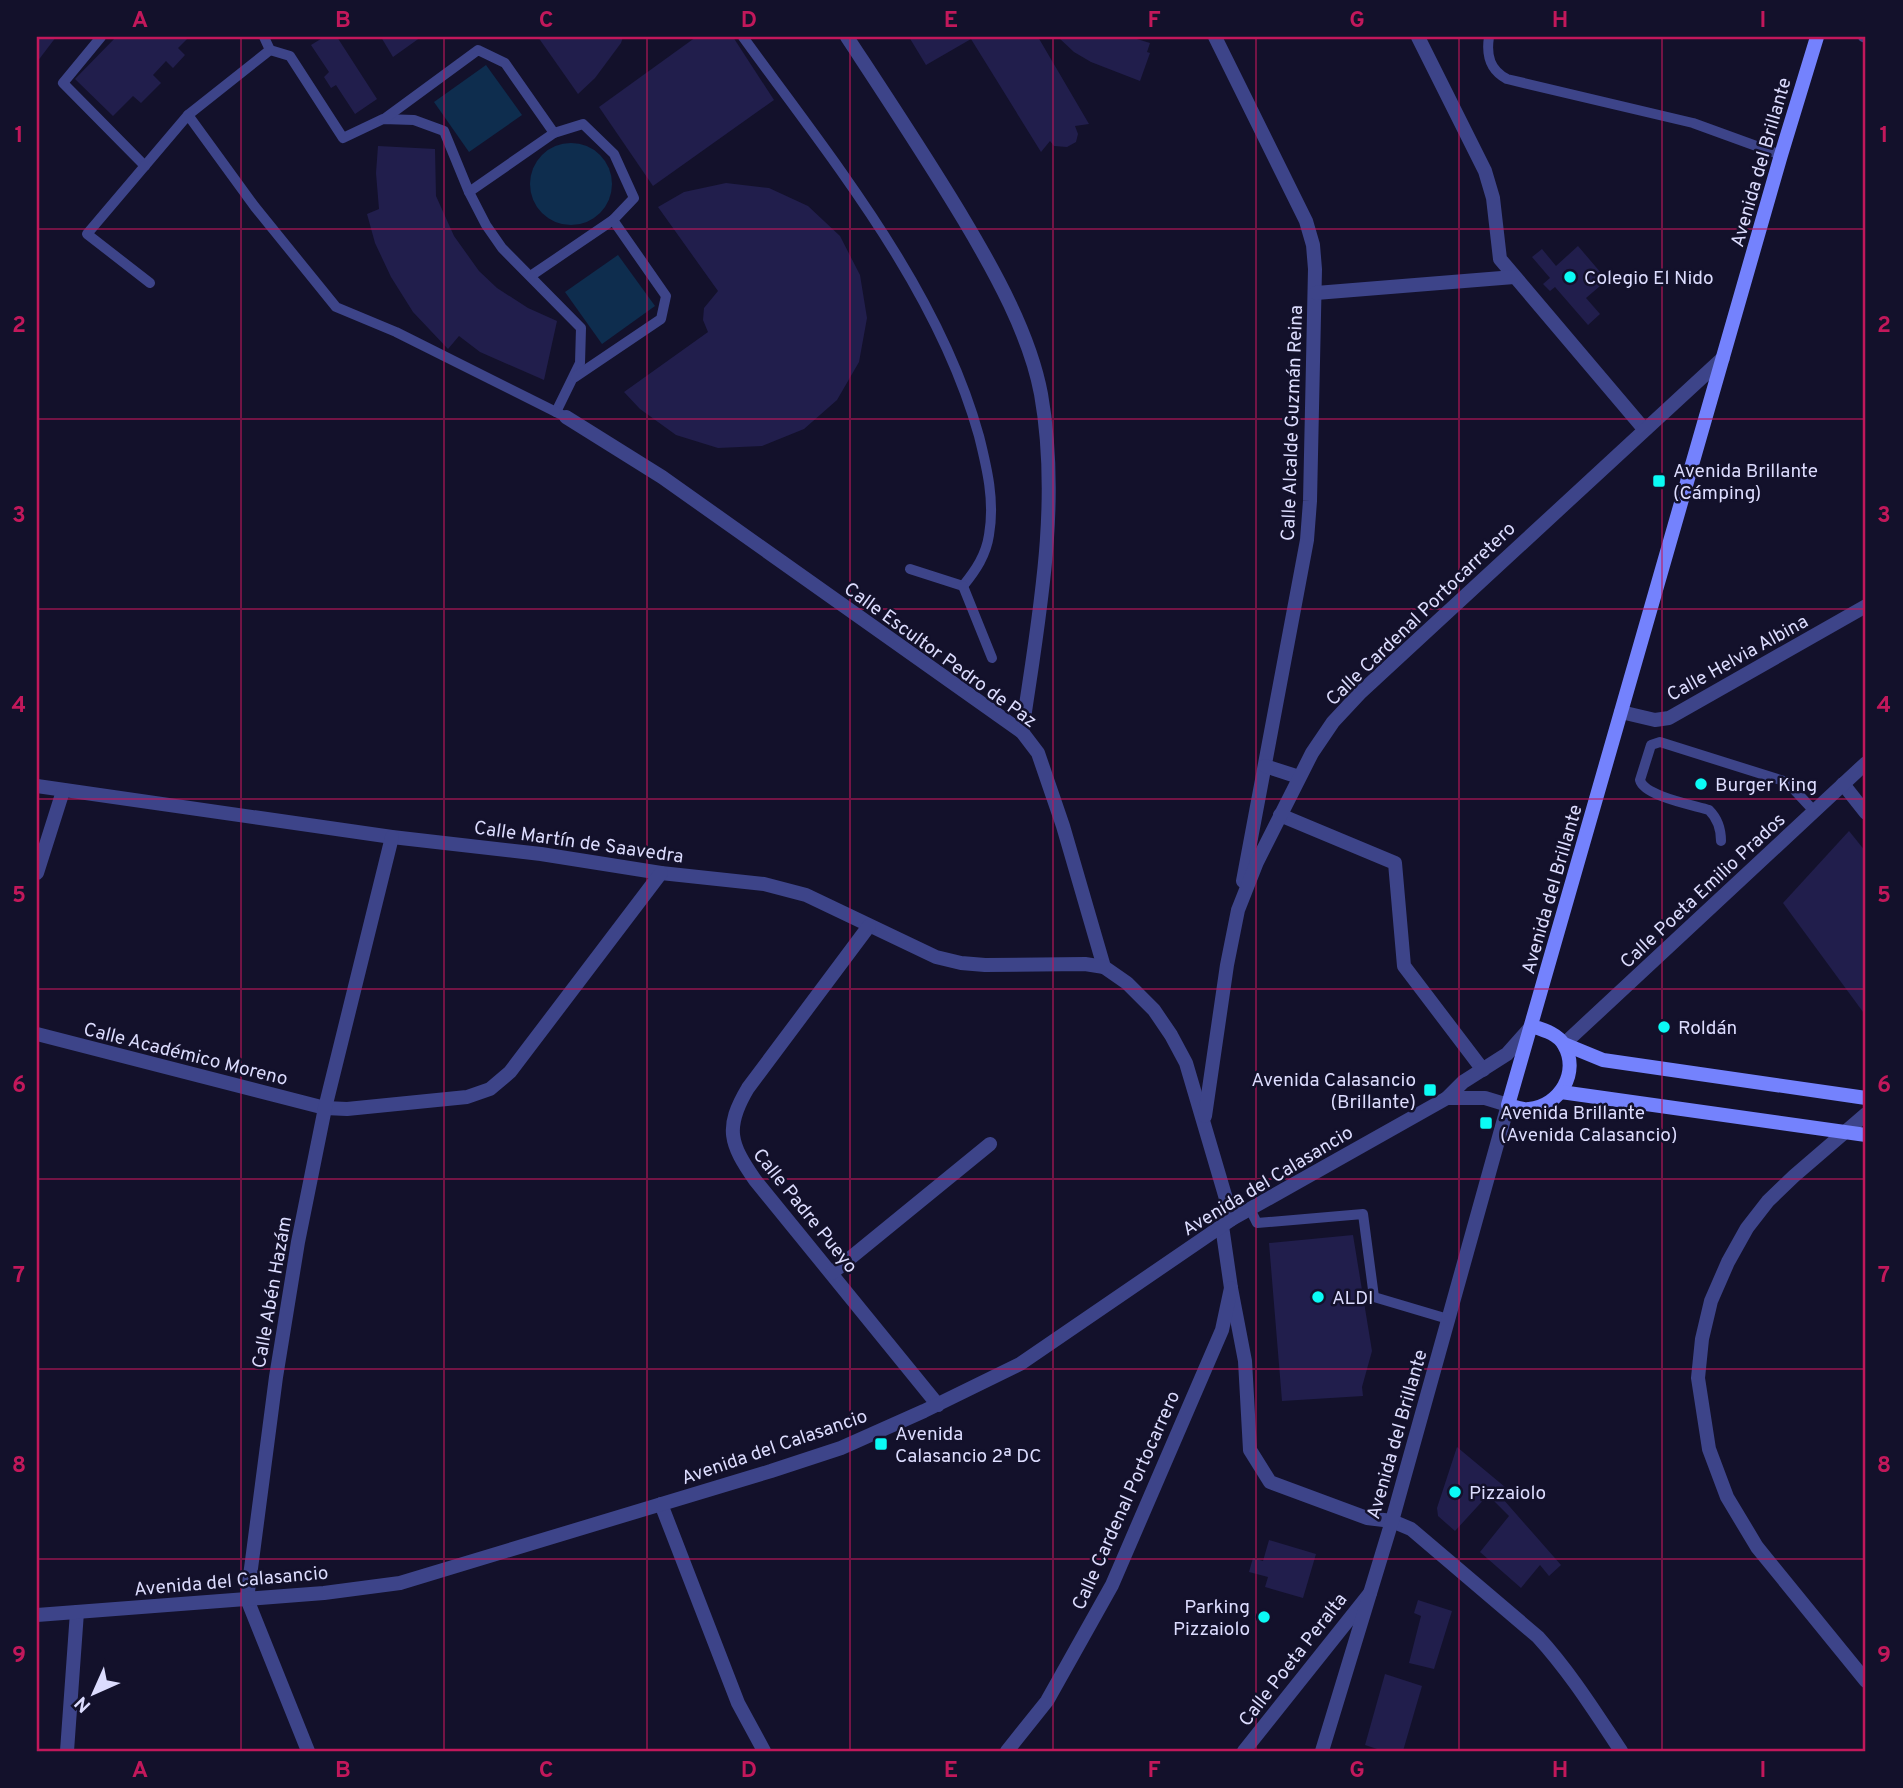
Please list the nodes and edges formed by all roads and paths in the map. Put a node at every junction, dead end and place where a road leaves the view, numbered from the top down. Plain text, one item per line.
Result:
1 (101, 37) edge
2 (264, 37) edge
3 (743, 37) edge
4 (847, 37) edge
5 (1215, 37) edge
6 (1418, 37) edge
7 (1489, 37) edge
8 (1817, 37) edge
9 (270, 50) junction
10 (188, 115) junction
11 (383, 119) junction
12 (554, 133) junction
13 (1781, 155) junction
14 (145, 166) junction
15 (469, 192) junction
16 (613, 220) junction
17 (532, 275) junction
18 (1514, 277) junction
19 (150, 283) dead end
20 (1316, 293) junction
21 (1723, 358) junction
22 (573, 378) junction
23 (561, 415) junction
24 (1644, 429) junction
25 (910, 569) dead end
26 (964, 586) junction
27 (1866, 606) edge
28 (992, 658) dead end
29 (1621, 712) junction
30 (1022, 732) junction
31 (1866, 763) edge
32 (1265, 766) junction
33 (1298, 777) junction
34 (1843, 785) junction
35 (37, 786) edge
36 (63, 791) junction
37 (1814, 811) junction
38 (1866, 813) edge
39 (1280, 815) junction
40 (392, 837) junction
41 (1721, 841) dead end
42 (37, 873) edge
43 (661, 873) junction
44 (1238, 910) junction
45 (869, 926) junction
46 (1104, 967) junction
47 (1532, 1026) junction
48 (37, 1034) edge
49 (1564, 1044) junction
50 (1483, 1070) junction
51 (1561, 1092) junction
52 (1447, 1098) junction
53 (1866, 1098) edge
54 (1508, 1105) junction
55 (325, 1108) junction
56 (1866, 1114) edge
57 (1204, 1121) junction
58 (1845, 1132) junction
59 (1866, 1135) edge
60 (990, 1144) dead end
61 (1250, 1209) junction
62 (1227, 1222) junction
63 (832, 1273) junction
64 (1231, 1288) junction
65 (1448, 1319) junction
66 (937, 1405) junction
67 (660, 1504) junction
68 (1392, 1521) junction
69 (1370, 1591) junction
70 (247, 1599) junction
71 (77, 1612) junction
72 (37, 1615) edge
73 (1866, 1681) edge
74 (67, 1751) edge
75 (308, 1751) edge
76 (764, 1751) edge
77 (1007, 1751) edge
78 (1244, 1751) edge
79 (1322, 1751) edge
80 (1621, 1751) edge

1 - 14 lane
2 - 9 lane
3 - 26 lane
4 - 30 street
5 - 20 street, Calle Alcalde Guzmán Reina
6 - 18 street
7 - 13 lane
8 - 13 main road, Avenida del Brillante
9 - 10 lane
9 - 11 lane
10 - 14 lane
10 - 23 lane
11 - 12 lane
11 - 15 lane
12 - 15 lane
12 - 16 lane
13 - 21 main road, Avenida del Brillante
14 - 19 lane
15 - 17 lane
16 - 17 lane
16 - 22 lane
17 - 22 lane
18 - 20 street
18 - 24 street
20 - 32 street, Calle Alcalde Guzmán Reina
21 - 24 street, Calle Cardenal Portocarretero
21 - 29 main road, Avenida del Brillante
22 - 23 lane
23 - 30 street, Calle Escultor Pedro de Paz
24 - 33 street, Calle Cardenal Portocarretero
25 - 26 lane
26 - 28 lane
27 - 29 street, Calle Helvia Albina
29 - 47 main road, Avenida del Brillante
30 - 46 street, Calle Escultor Pedro de Paz
31 - 34 street, Calle Poeta Emilio Prados
32 - 33 street
32 - 44 street, Calle Alcalde Guzmán Reina
33 - 39 street, Calle Cardenal Portocarretero
34 - 37 street, Calle Poeta Emilio Prados
34 - 38 street
35 - 36 street, Calle Martín de Saavedra
36 - 40 street, Calle Martín de Saavedra
36 - 42 street
37 - 41 lane
37 - 49 street, Calle Poeta Emilio Prados
39 - 44 street, Calle Cardenal Portocarretero
39 - 50 street
40 - 43 street, Calle Martín de Saavedra
40 - 55 street, Calle Abén Hazám
43 - 45 street, Calle Martín de Saavedra
43 - 55 street, Calle Académico Moreno
44 - 57 street, Calle Cardenal Portocarretero
45 - 46 street, Calle Martín de Saavedra
45 - 63 street, Calle Padre Pueyo
46 - 57 street
47 - 49 main road
47 - 50 street, Avenida del Calasancio
47 - 54 main road, Avenida del Brillante
48 - 55 street, Calle Académico Moreno
49 - 51 main road
49 - 53 main road
50 - 52 street, Avenida del Calasancio
51 - 54 main road
51 - 58 main road
52 - 54 street, Avenida del Calasancio
52 - 61 street, Avenida del Calasancio
54 - 65 street, Avenida del Brillante
55 - 70 street, Calle Abén Hazám
56 - 58 street
57 - 62 street
58 - 59 main road
58 - 73 street
60 - 63 street
61 - 62 street, Avenida del Calasancio
61 - 65 lane
62 - 64 street, Calle Cardenal Portocarrero
62 - 66 street, Avenida del Calasancio
63 - 66 street, Calle Padre Pueyo
64 - 68 street, Calle Cardenal Portocarrero
64 - 77 street, Calle Cardenal Portocarrero
65 - 68 street, Avenida del Brillante
66 - 67 street, Avenida del Calasancio
67 - 70 street, Avenida del Calasancio
67 - 76 street
68 - 69 street, Avenida del Brillante
68 - 80 street, Calle Cardenal Portocarrero
69 - 78 street, Calle Poeta Peralta
69 - 79 street, Avenida del Brillante
70 - 71 street, Avenida del Calasancio
70 - 75 street, Calle Abén Hazám
71 - 72 street, Avenida del Calasancio
71 - 74 street

